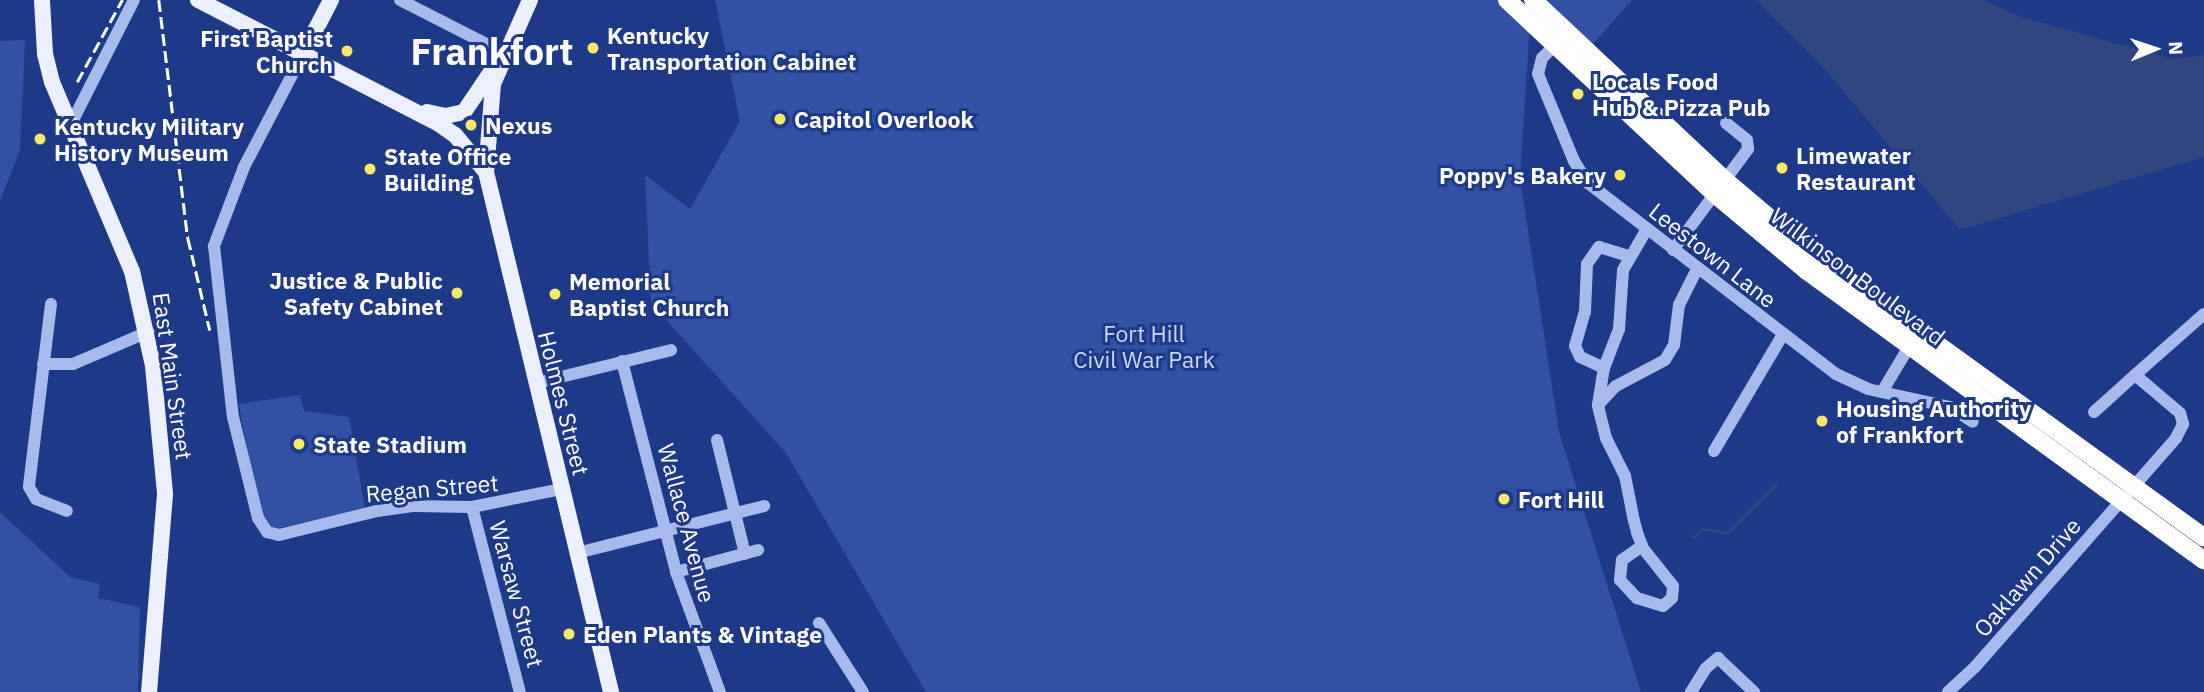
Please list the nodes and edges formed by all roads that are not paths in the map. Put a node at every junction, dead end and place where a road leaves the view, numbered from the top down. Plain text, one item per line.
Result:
1 (42, 0) edge
2 (134, 0) edge
3 (198, 0) edge
4 (331, 0) edge
5 (400, 0) edge
6 (530, 0) edge
7 (1507, 0) edge
8 (1532, 0) edge
9 (1562, 39) junction
10 (503, 53) junction
11 (303, 54) junction
12 (413, 108) junction
13 (1726, 123) dead end
14 (70, 126) junction
15 (486, 172) junction
16 (1721, 188) junction
17 (1647, 229) junction
18 (1673, 250) junction
19 (1628, 256) junction
20 (1697, 269) junction
21 (51, 304) dead end
22 (2204, 314) edge
23 (148, 332) junction
24 (1782, 336) junction
25 (1913, 339) junction
26 (671, 350) dead end
27 (622, 361) junction
28 (43, 364) junction
29 (1604, 368) junction
30 (2135, 375) junction
31 (536, 383) junction
32 (1606, 387) junction
33 (1882, 392) junction
34 (2094, 412) dead end
35 (1973, 422) dead end
36 (718, 440) dead end
37 (1714, 451) dead end
38 (561, 489) junction
39 (2128, 494) junction
40 (764, 506) dead end
41 (472, 507) junction
42 (67, 511) dead end
43 (735, 513) junction
44 (666, 530) junction
45 (2204, 538) edge
46 (1642, 546) junction
47 (577, 553) junction
48 (2204, 560) edge
49 (676, 572) junction
50 (819, 623) dead end
51 (149, 692) edge
52 (520, 692) edge
53 (611, 692) edge
54 (720, 692) edge
55 (863, 692) edge
56 (1691, 692) edge
57 (1754, 692) edge
58 (1948, 692) edge

1 - 14 main road, East Main Street
2 - 14 street
3 - 11 main road
4 - 11 main road
5 - 10 street
6 - 10 main road
7 - 9 highway, Wilkinson Boulevard
8 - 9 highway, Wilkinson Boulevard
9 - 16 highway, Wilkinson Boulevard
9 - 17 street, Leestown Lane
10 - 12 main road
10 - 15 main road, Holmes Street
11 - 12 main road
11 - 41 street, Regan Street
12 - 15 main road
13 - 16 street
14 - 23 main road, East Main Street
15 - 31 main road, Holmes Street
16 - 18 street
16 - 25 highway, Wilkinson Boulevard
17 - 18 street, Leestown Lane
17 - 19 street
18 - 20 street, Leestown Lane
19 - 29 street
19 - 29 street
20 - 24 street, Leestown Lane
20 - 32 street
21 - 28 street
22 - 30 street
23 - 28 street
23 - 51 main road, East Main Street
24 - 33 street, Leestown Lane
24 - 37 street
25 - 33 street
25 - 39 highway, Wilkinson Boulevard
26 - 27 street
27 - 31 street
27 - 44 street, Wallace Avenue
28 - 42 street
29 - 32 street
30 - 34 street
30 - 39 street, Oaklawn Drive
31 - 38 main road, Holmes Street
32 - 46 street
33 - 35 street, Leestown Lane
36 - 43 street
38 - 41 street, Regan Street
38 - 47 main road, Holmes Street
39 - 45 highway, Wilkinson Boulevard
39 - 48 highway, Wilkinson Boulevard
39 - 58 street, Oaklawn Drive
40 - 43 street
41 - 52 street, Warsaw Street
43 - 44 street
43 - 49 street
44 - 47 street
44 - 49 street, Wallace Avenue
46 - 46 street
47 - 53 main road, Holmes Street
49 - 54 street, Wallace Avenue
50 - 55 street
56 - 57 street

